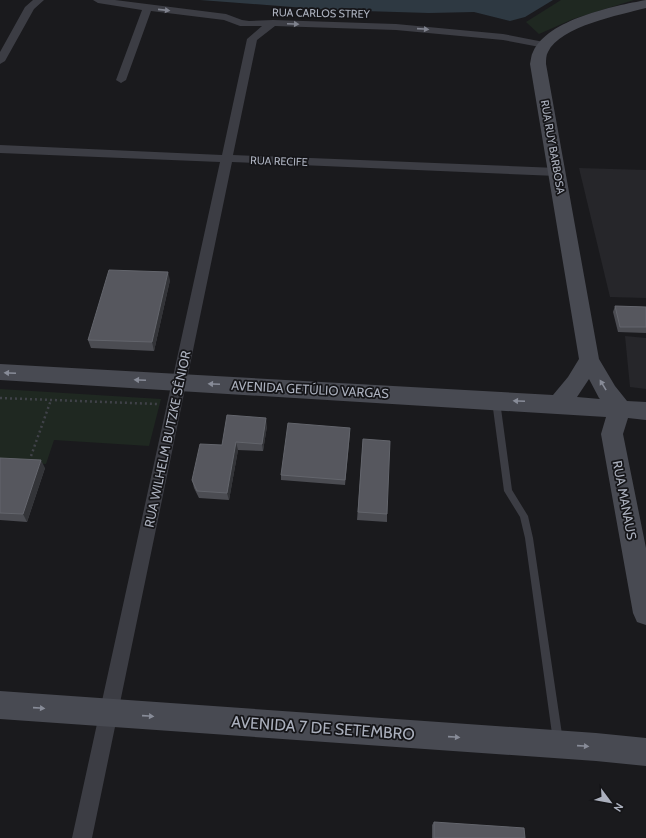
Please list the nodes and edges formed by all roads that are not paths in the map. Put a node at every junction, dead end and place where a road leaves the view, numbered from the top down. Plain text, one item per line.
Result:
1 (39, 0) edge
2 (98, 0) edge
3 (28, 3) edge
4 (646, 4) edge
5 (147, 8) junction
6 (240, 23) junction
7 (273, 23) junction
8 (252, 39) junction
9 (545, 45) junction
10 (0, 61) edge
11 (121, 80) dead end
12 (0, 149) edge
13 (227, 158) junction
14 (557, 172) junction
15 (589, 359) junction
16 (0, 372) edge
17 (179, 382) junction
18 (496, 400) junction
19 (558, 404) junction
20 (589, 406) junction
21 (620, 408) junction
22 (646, 411) edge
23 (612, 434) junction
24 (646, 613) edge
25 (0, 705) edge
26 (109, 713) junction
27 (559, 744) junction
28 (646, 752) edge
29 (82, 838) edge

1 - 3 street
2 - 5 street, RUA CARLOS STREY
3 - 10 street
4 - 9 main road
5 -> 6 street, RUA CARLOS STREY
5 - 11 street
6 - 7 street, RUA CARLOS STREY
6 - 8 street
7 - 8 street
7 -> 9 street, RUA CARLOS STREY
8 - 13 street, RUA WILHELM BUTZKE SÊNIOR
9 - 14 main road, RUA RUY BARBOSA
12 - 13 street, RUA RECIFE
13 - 14 street, RUA RECIFE
13 - 17 street, RUA WILHELM BUTZKE SÊNIOR
14 - 15 main road, RUA RUY BARBOSA
15 - 19 main road
21 -> 15 main road, RUA RUY BARBOSA
17 -> 16 main road, AVENIDA GETÚLIO VARGAS
18 -> 17 main road, AVENIDA GETÚLIO VARGAS
17 - 26 street, RUA WILHELM BUTZKE SÊNIOR
19 -> 18 main road, AVENIDA GETÚLIO VARGAS
18 - 27 lane
19 - 20 main road, AVENIDA GETÚLIO VARGAS
20 - 21 main road, AVENIDA GETÚLIO VARGAS
20 - 23 main road, RUA MANAUS
21 - 22 main road, AVENIDA GETÚLIO VARGAS
21 - 23 main road, RUA MANAUS
23 - 24 main road, RUA MANAUS
25 -> 26 main road, AVENIDA 7 DE SETEMBRO
26 -> 27 main road, AVENIDA 7 DE SETEMBRO
26 - 29 street, RUA WILHELM BUTZKE SÊNIOR
27 -> 28 main road, AVENIDA 7 DE SETEMBRO

